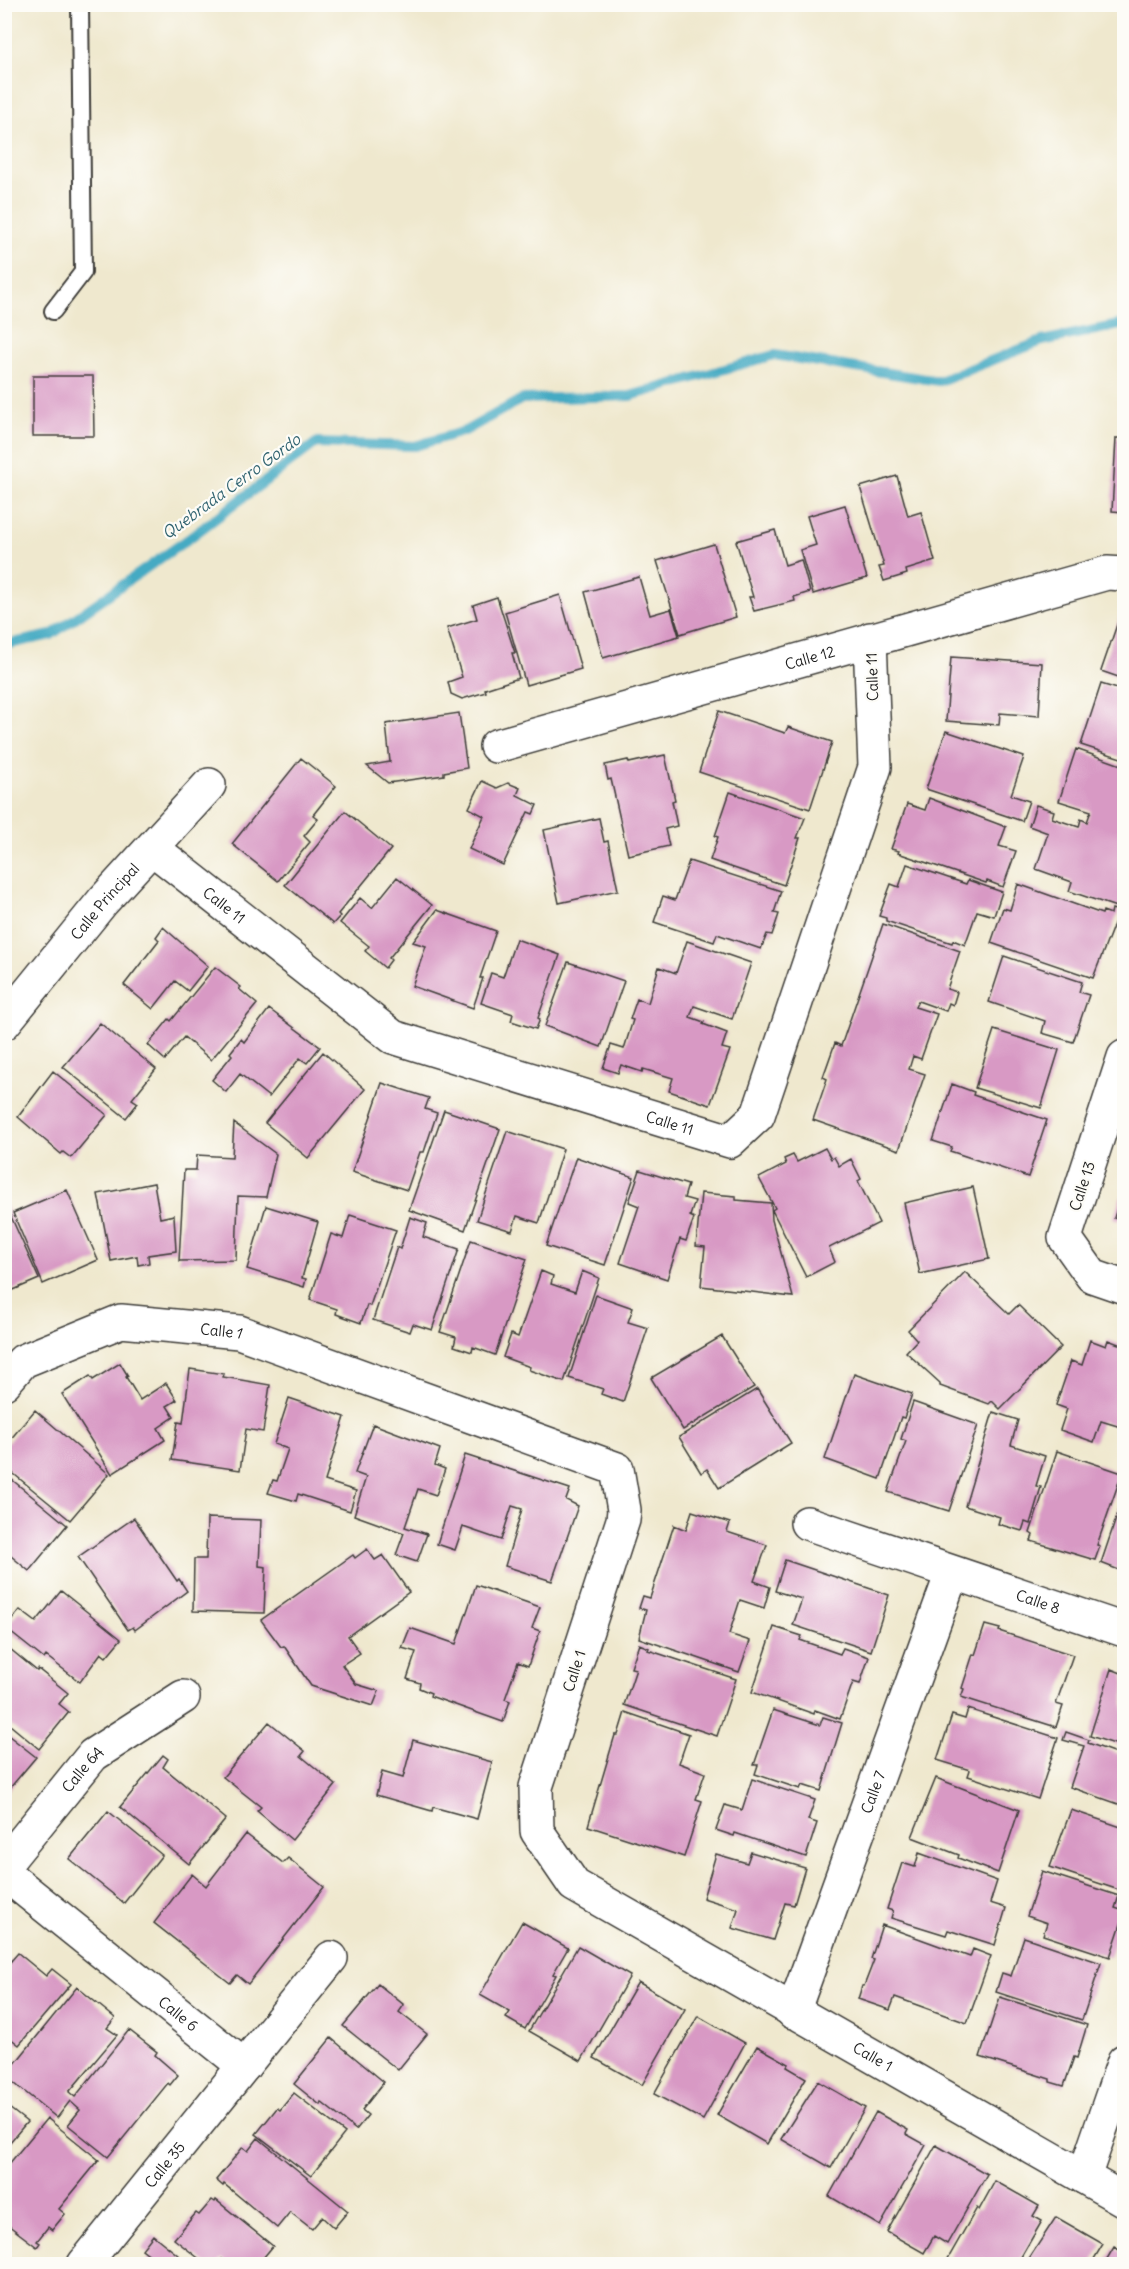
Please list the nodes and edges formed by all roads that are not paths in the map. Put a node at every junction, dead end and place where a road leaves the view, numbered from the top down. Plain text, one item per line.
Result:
1 (80, 4) edge
2 (53, 311) dead end
3 (1125, 573) edge
4 (870, 639) junction
5 (496, 746) dead end
6 (209, 785) dead end
7 (152, 848) junction
8 (4, 1023) edge
9 (1125, 1058) edge
10 (1125, 1287) edge
11 (4, 1383) edge
12 (807, 1523) dead end
13 (952, 1573) junction
14 (1125, 1630) edge
15 (183, 1697) dead end
16 (4, 1865) edge
17 (4, 1873) edge
18 (332, 1959) dead end
19 (793, 2012) junction
20 (1125, 2061) edge
21 (244, 2066) junction
22 (1084, 2177) junction
23 (1125, 2200) edge
24 (84, 2265) edge

1 - 2 lane
3 - 4 street, Calle 12
4 - 5 street, Calle 12
4 - 7 street, Calle 11
6 - 7 street, Calle Principal
7 - 8 street, Calle Principal
9 - 10 street, Calle 13
11 - 19 street, Calle 1
12 - 13 street, Calle 8
13 - 14 street, Calle 8
13 - 19 street, Calle 7
15 - 16 street, Calle 6A
17 - 21 street, Calle 6
18 - 21 street
19 - 22 street, Calle 1
20 - 22 street
21 - 24 street, Calle 35
22 - 23 street, Calle 1

